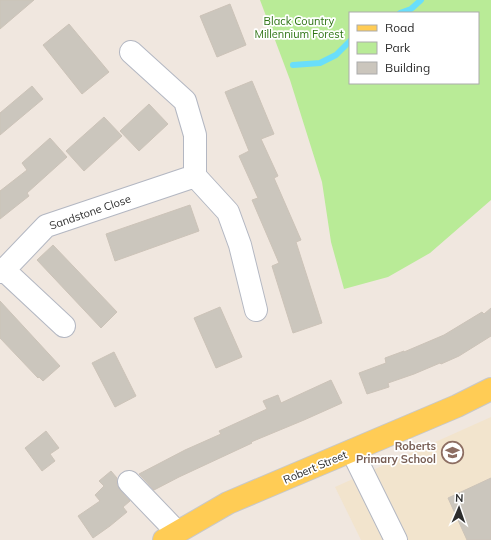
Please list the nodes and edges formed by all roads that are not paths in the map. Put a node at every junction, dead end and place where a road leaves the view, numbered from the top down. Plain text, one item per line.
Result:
1 (131, 52) dead end
2 (195, 176) junction
3 (2, 271) edge
4 (256, 310) dead end
5 (64, 326) dead end
6 (491, 390) edge
7 (352, 451) junction
8 (129, 482) dead end
9 (170, 536) edge
10 (396, 540) edge

1 - 2 street
2 - 3 street, Sandstone Close
2 - 4 street
3 - 5 street
6 - 7 main road, Robert Street
7 - 9 main road, Robert Street
7 - 10 street
8 - 9 street

